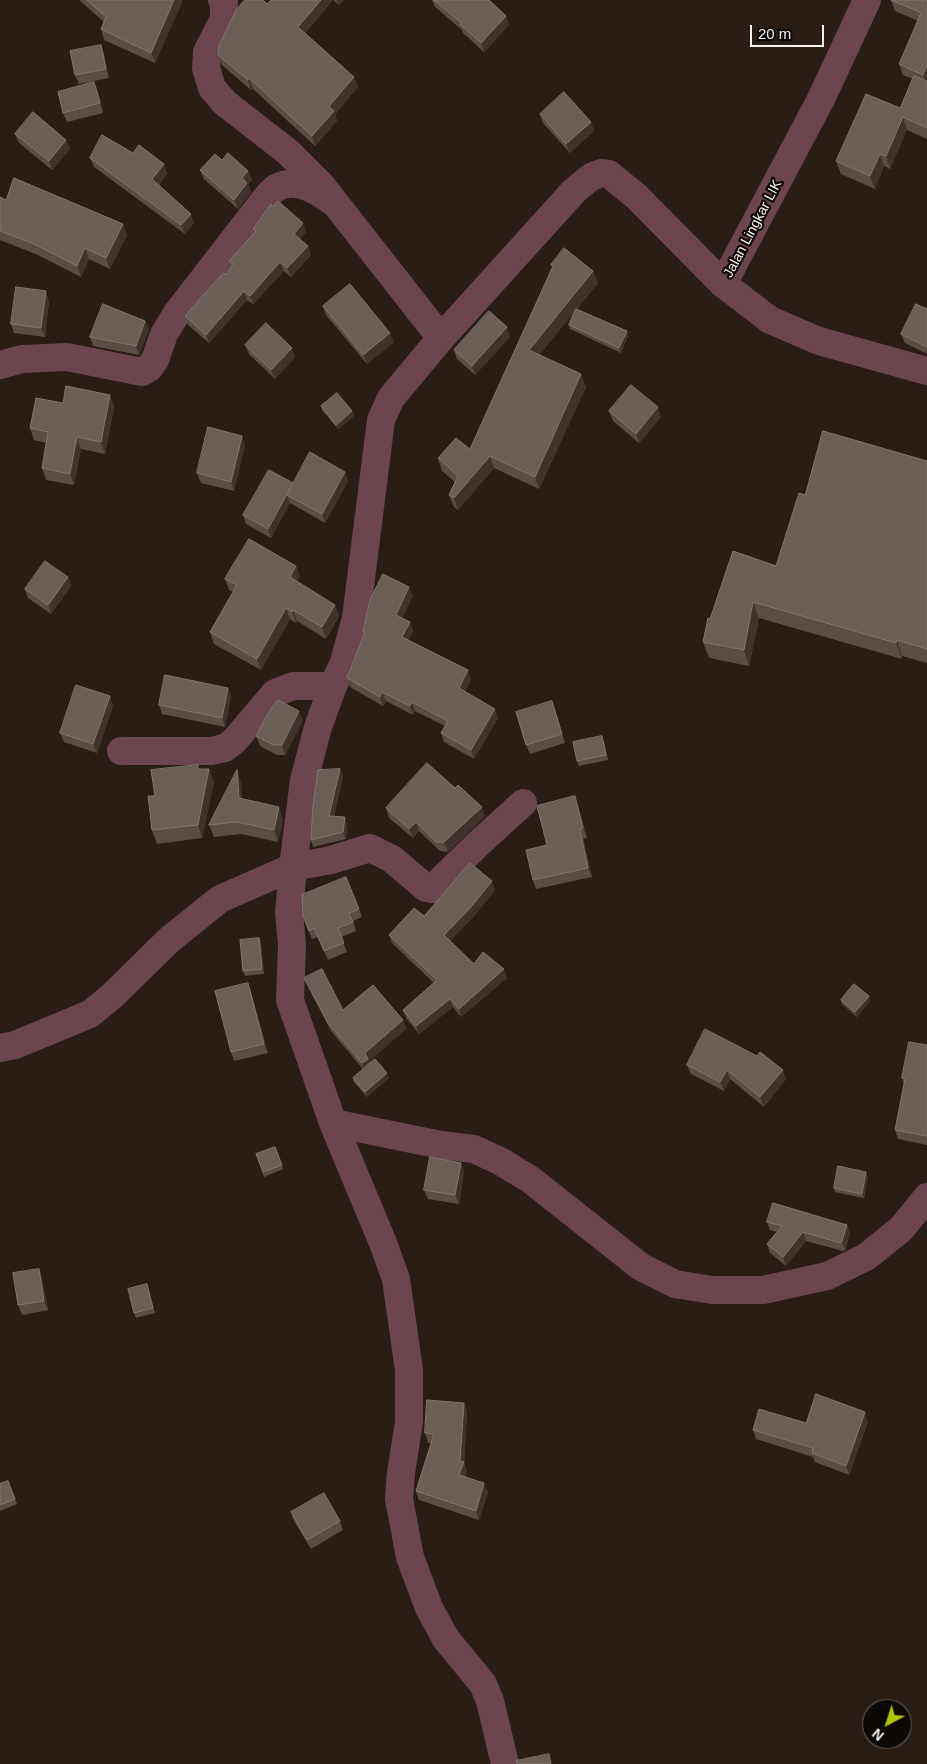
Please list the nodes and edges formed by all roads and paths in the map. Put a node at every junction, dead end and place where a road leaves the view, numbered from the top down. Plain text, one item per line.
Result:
1 (222, 0) edge
2 (867, 0) edge
3 (337, 205) junction
4 (723, 284) junction
5 (442, 338) junction
6 (0, 365) edge
7 (927, 371) edge
8 (333, 686) junction
9 (121, 750) dead end
10 (523, 803) dead end
11 (293, 867) junction
12 (0, 1048) edge
13 (333, 1124) junction
14 (927, 1197) edge
15 (505, 1764) edge

1 - 3 street
2 - 4 street, Jalan Lingkar LIK
3 - 5 street
3 - 6 street
4 - 5 street
4 - 7 street, Jalan Lingkar LIK
5 - 8 street
8 - 9 street
8 - 11 street
10 - 11 street
11 - 12 street
11 - 13 street
13 - 14 street
13 - 15 street

